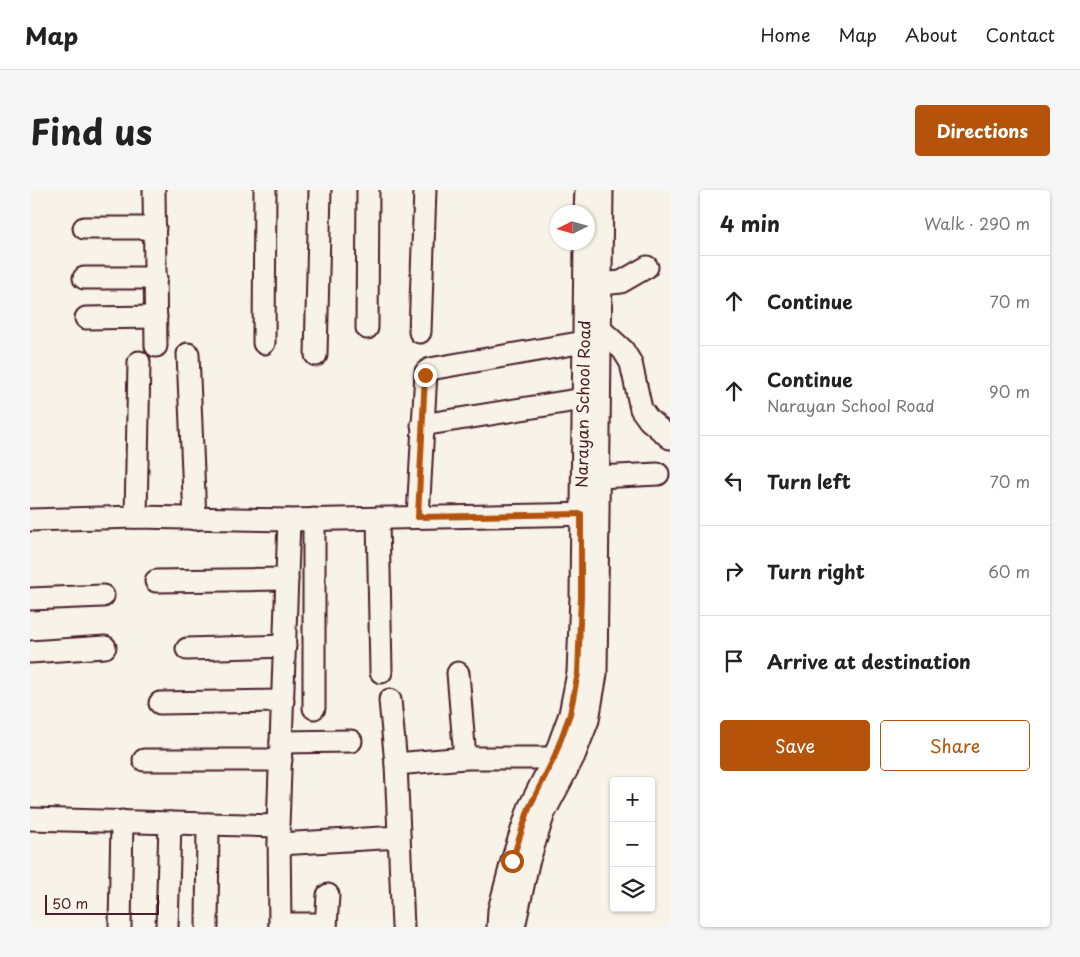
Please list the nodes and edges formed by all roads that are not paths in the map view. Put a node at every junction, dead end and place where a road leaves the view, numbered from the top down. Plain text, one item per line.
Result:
1 (154, 190) edge
2 (265, 190) edge
3 (320, 190) edge
4 (368, 190) edge
5 (425, 190) edge
6 (586, 190) edge
7 (602, 190) edge
8 (585, 205) edge
9 (84, 228) dead end
10 (155, 228) junction
11 (585, 250) edge
12 (647, 266) dead end
13 (84, 278) dead end
14 (156, 278) junction
15 (601, 284) junction
16 (156, 317) junction
17 (86, 318) dead end
18 (367, 328) dead end
19 (600, 329) junction
20 (420, 332) dead end
21 (264, 342) dead end
22 (584, 342) junction
23 (156, 346) dead end
24 (188, 354) dead end
25 (316, 355) dead end
26 (139, 362) dead end
27 (583, 399) junction
28 (422, 425) junction
29 (670, 438) edge
30 (658, 474) dead end
31 (598, 477) junction
32 (589, 514) junction
33 (136, 517) junction
34 (418, 517) junction
35 (378, 518) junction
36 (195, 519) junction
37 (314, 519) junction
38 (30, 520) edge
39 (289, 520) junction
40 (287, 578) junction
41 (156, 581) dead end
42 (103, 596) dead end
43 (30, 599) edge
44 (285, 646) junction
45 (105, 647) dead end
46 (187, 649) dead end
47 (30, 652) edge
48 (381, 672) dead end
49 (458, 673) dead end
50 (390, 700) dead end
51 (283, 701) junction
52 (160, 703) dead end
53 (314, 708) dead end
54 (579, 717) junction
55 (351, 742) dead end
56 (281, 751) junction
57 (465, 758) junction
58 (554, 758) junction
59 (144, 760) dead end
60 (396, 764) junction
61 (30, 808) edge
62 (279, 817) junction
63 (30, 818) edge
64 (122, 821) junction
65 (170, 823) junction
66 (208, 824) junction
67 (399, 837) junction
68 (279, 844) junction
69 (328, 895) dead end
70 (280, 925) edge
71 (326, 926) edge
72 (120, 927) edge
73 (166, 927) edge
74 (206, 927) edge
75 (403, 927) edge
76 (498, 927) edge
77 (514, 927) edge

1 - 10 street
2 - 21 street
3 - 25 street
4 - 18 street
5 - 20 street
6 - 8 street
7 - 15 street
9 - 10 street
10 - 14 street
11 - 22 street, Narayan School Road
12 - 15 street
13 - 14 street
14 - 16 street
15 - 19 street
16 - 17 street
16 - 23 street
19 - 29 street
19 - 31 street
22 - 27 street, Narayan School Road
22 - 28 street
24 - 36 street
26 - 33 street
27 - 28 street
27 - 32 street, Narayan School Road
28 - 34 street
30 - 31 street
31 - 32 street
32 - 34 street
32 - 54 street, Narayan School Road
33 - 36 street
33 - 38 street
34 - 35 street
35 - 37 street
35 - 48 street
36 - 39 street
37 - 39 street
37 - 53 street
39 - 40 street
40 - 41 street
40 - 44 street
42 - 43 street
44 - 46 street
44 - 51 street
45 - 47 street
49 - 57 street
50 - 60 street
51 - 52 street
51 - 56 street
54 - 58 street
54 - 77 street
55 - 56 street
56 - 59 street
56 - 62 street
57 - 58 street
57 - 60 street
58 - 76 street
60 - 67 street
61 - 63 street
62 - 66 street
62 - 68 street
63 - 64 street
64 - 65 street
64 - 72 street
65 - 66 street
65 - 73 street
66 - 74 street
67 - 68 street
67 - 75 street
68 - 70 street
69 - 71 street
70 - 71 street

